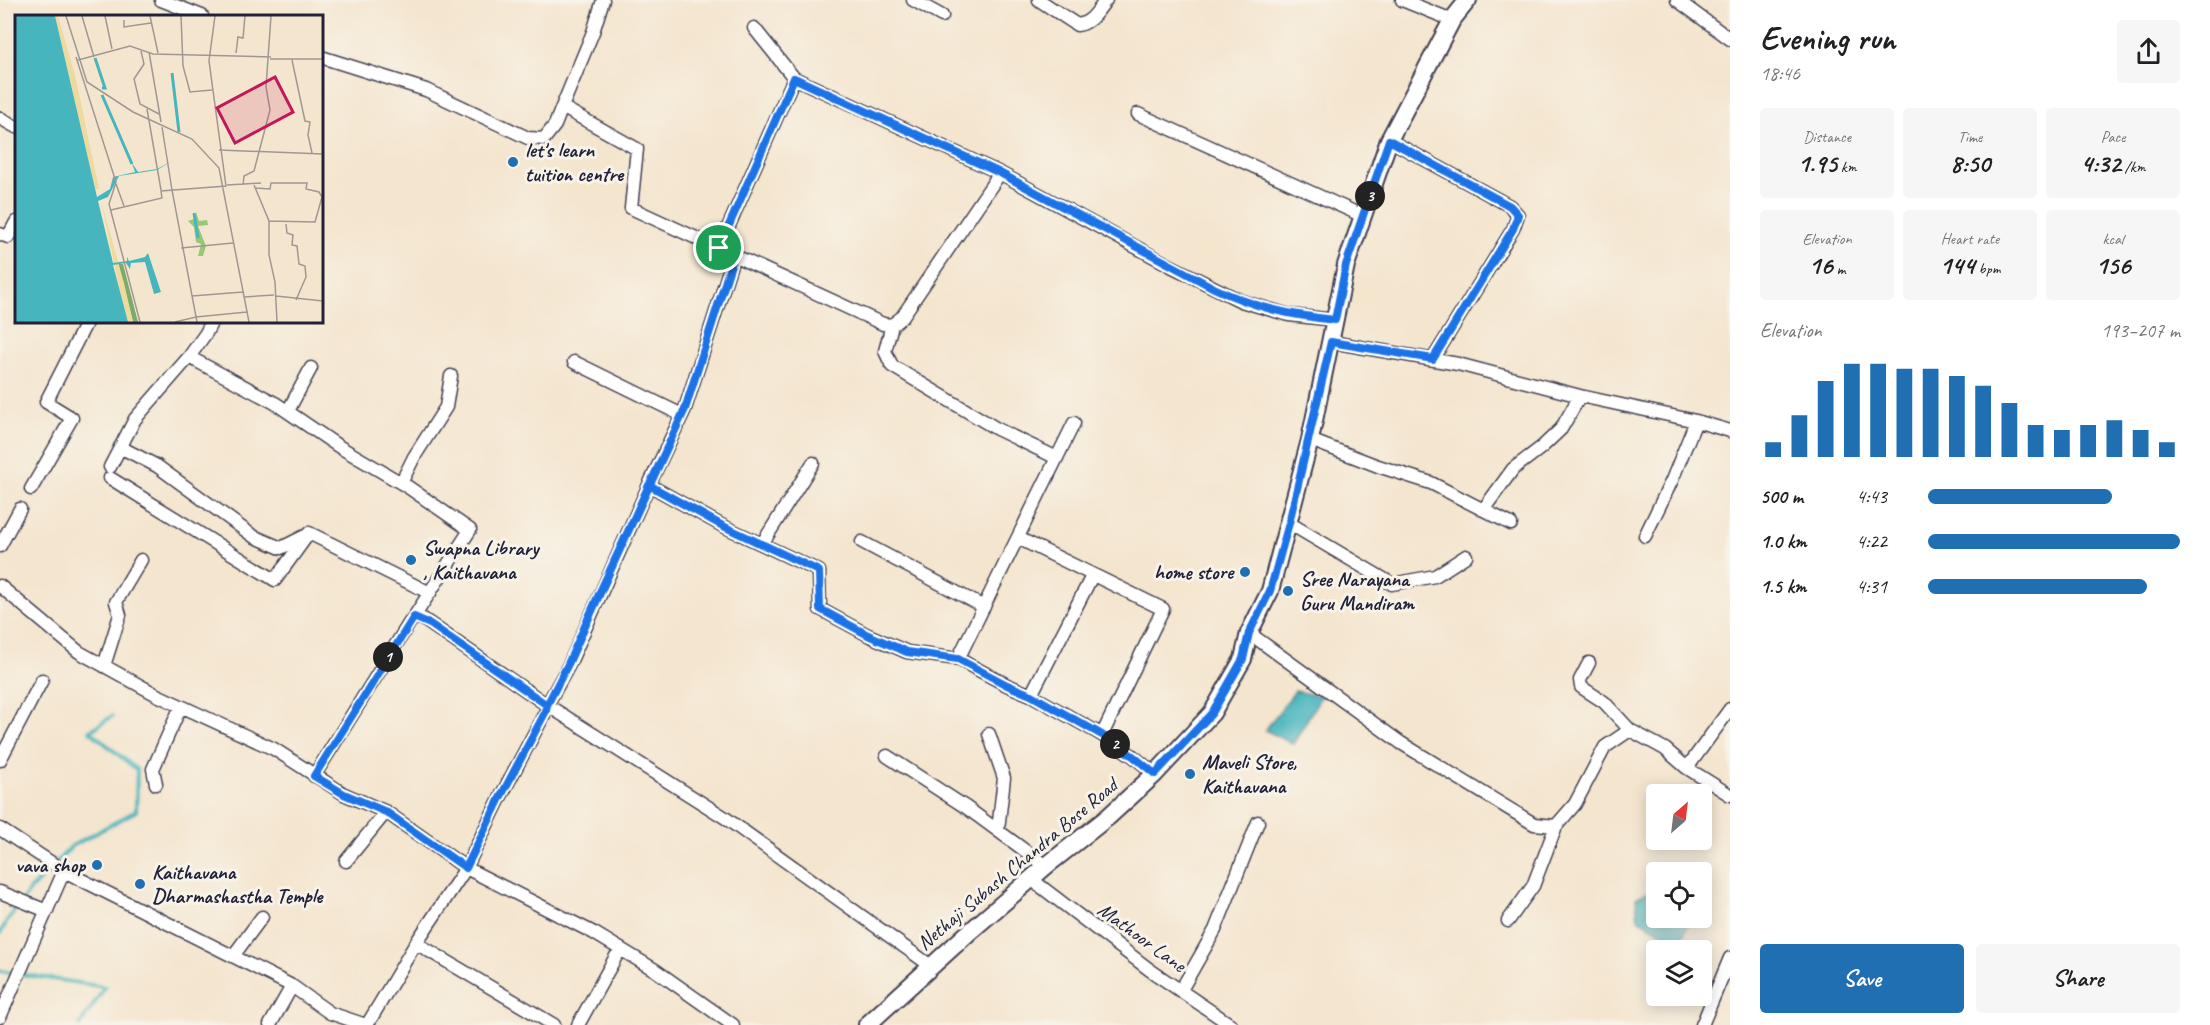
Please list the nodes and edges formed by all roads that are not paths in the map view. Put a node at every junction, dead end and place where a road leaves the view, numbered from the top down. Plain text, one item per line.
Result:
1 (161, 0) edge
2 (603, 0) edge
3 (913, 0) edge
4 (1039, 0) edge
5 (1106, 0) edge
6 (1402, 0) edge
7 (1468, 0) edge
8 (1677, 0) edge
9 (199, 15) edge
10 (942, 16) dead end
11 (1452, 20) junction
12 (754, 28) dead end
13 (1730, 39) edge
14 (322, 57) edge
15 (794, 78) junction
16 (562, 107) junction
17 (1138, 114) dead end
18 (0, 118) edge
19 (15, 126) edge
20 (1389, 140) junction
21 (1000, 173) junction
22 (1363, 216) junction
23 (15, 224) edge
24 (0, 234) edge
25 (719, 248) junction
26 (734, 255) junction
27 (1335, 320) junction
28 (86, 322) edge
29 (212, 322) edge
30 (892, 326) junction
31 (1331, 342) junction
32 (189, 357) junction
33 (1433, 359) junction
34 (574, 362) dead end
35 (311, 368) dead end
36 (451, 376) dead end
37 (1580, 396) junction
38 (288, 411) junction
39 (682, 415) junction
40 (1696, 421) junction
41 (1074, 423) dead end
42 (1730, 432) edge
43 (1310, 440) junction
44 (120, 447) junction
45 (1057, 458) junction
46 (813, 463) dead end
47 (401, 483) junction
48 (649, 485) junction
49 (31, 489) dead end
50 (20, 509) dead end
51 (1483, 510) junction
52 (1289, 523) junction
53 (1511, 524) dead end
54 (309, 533) junction
55 (1645, 536) dead end
56 (1018, 538) junction
57 (862, 542) dead end
58 (762, 544) junction
59 (0, 546) edge
60 (1466, 556) dead end
61 (141, 560) dead end
62 (1092, 576) junction
63 (0, 586) edge
64 (430, 593) junction
65 (984, 607) junction
66 (414, 617) junction
67 (1249, 633) junction
68 (958, 659) junction
69 (1589, 663) dead end
70 (104, 666) junction
71 (42, 680) dead end
72 (1031, 695) junction
73 (547, 705) junction
74 (181, 706) junction
75 (1730, 709) edge
76 (1630, 730) junction
77 (989, 734) dead end
78 (1102, 735) junction
79 (887, 756) dead end
80 (0, 759) edge
81 (1687, 768) junction
82 (1155, 774) junction
83 (314, 776) junction
84 (156, 783) dead end
85 (1730, 795) edge
86 (386, 812) junction
87 (1258, 822) dead end
88 (1556, 826) junction
89 (0, 829) edge
90 (998, 830) junction
91 (346, 861) dead end
92 (1046, 866) junction
93 (466, 868) junction
94 (64, 871) junction
95 (1031, 879) junction
96 (0, 892) edge
97 (47, 911) junction
98 (262, 917) dead end
99 (1508, 921) dead end
100 (416, 943) junction
101 (620, 949) junction
102 (233, 956) junction
103 (1730, 958) edge
104 (932, 966) junction
105 (1725, 984) edge
106 (292, 986) junction
107 (1182, 990) junction
108 (0, 1017) edge
109 (870, 1024) edge
110 (270, 1025) edge
111 (366, 1025) edge
112 (554, 1025) edge
113 (578, 1025) edge
114 (733, 1025) edge
115 (1231, 1025) edge
116 (1702, 1025) edge

1 - 9 street
2 - 16 street
3 - 10 street
4 - 5 street
6 - 11 street
7 - 11 main road, Nethaji Subash Chandra Bose Road
8 - 13 street
11 - 20 main road, Nethaji Subash Chandra Bose Road
12 - 15 street
14 - 16 street
15 - 21 street
15 - 25 street
16 - 25 street
17 - 22 street
18 - 19 street
20 - 22 main road, Nethaji Subash Chandra Bose Road
20 - 33 street
21 - 27 street
21 - 30 street
22 - 27 main road, Nethaji Subash Chandra Bose Road
23 - 24 street
25 - 26 street
26 - 30 street
26 - 39 street
27 - 31 main road, Nethaji Subash Chandra Bose Road
28 - 49 street
29 - 32 street
30 - 45 street
31 - 33 street
31 - 43 main road, Nethaji Subash Chandra Bose Road
32 - 38 street
32 - 44 street
33 - 37 street
34 - 39 street
35 - 38 street
36 - 47 street
37 - 40 street
37 - 51 street
38 - 47 street
39 - 48 street
40 - 42 street
40 - 55 street
41 - 45 street
43 - 51 street
43 - 52 main road, Nethaji Subash Chandra Bose Road
44 - 54 street
44 - 54 street
45 - 56 street
46 - 58 street
47 - 64 street
48 - 58 street
48 - 73 street
50 - 59 street
51 - 53 street
52 - 60 street
52 - 67 main road, Nethaji Subash Chandra Bose Road
54 - 64 street
56 - 62 street
56 - 65 street
57 - 65 street
58 - 68 street
61 - 70 street
62 - 72 street
62 - 78 street
63 - 70 street
64 - 66 street
65 - 68 street
66 - 73 street
66 - 83 street
67 - 82 main road, Nethaji Subash Chandra Bose Road
67 - 88 street
68 - 72 street
69 - 76 street
70 - 74 street
71 - 80 street
72 - 78 street
73 - 93 street
73 - 104 street
74 - 83 street
74 - 84 street
75 - 81 street
76 - 81 street
76 - 88 street
77 - 90 street
78 - 82 street
79 - 90 street
81 - 85 street
82 - 92 main road, Nethaji Subash Chandra Bose Road
83 - 86 street
86 - 91 street
86 - 93 street
87 - 107 street
88 - 99 street
89 - 94 street
90 - 92 street
92 - 95 main road, Nethaji Subash Chandra Bose Road
93 - 100 street
93 - 101 street
94 - 97 street
94 - 102 street
95 - 104 main road, Nethaji Subash Chandra Bose Road
95 - 107 street, Mathoor Lane
96 - 97 street
97 - 108 street
98 - 102 street
100 - 111 street
100 - 112 street
101 - 113 street
101 - 114 street
102 - 106 street
103 - 105 street
104 - 109 main road, Nethaji Subash Chandra Bose Road
105 - 116 street
106 - 110 street
106 - 111 street
107 - 115 street, Mathoor Lane

